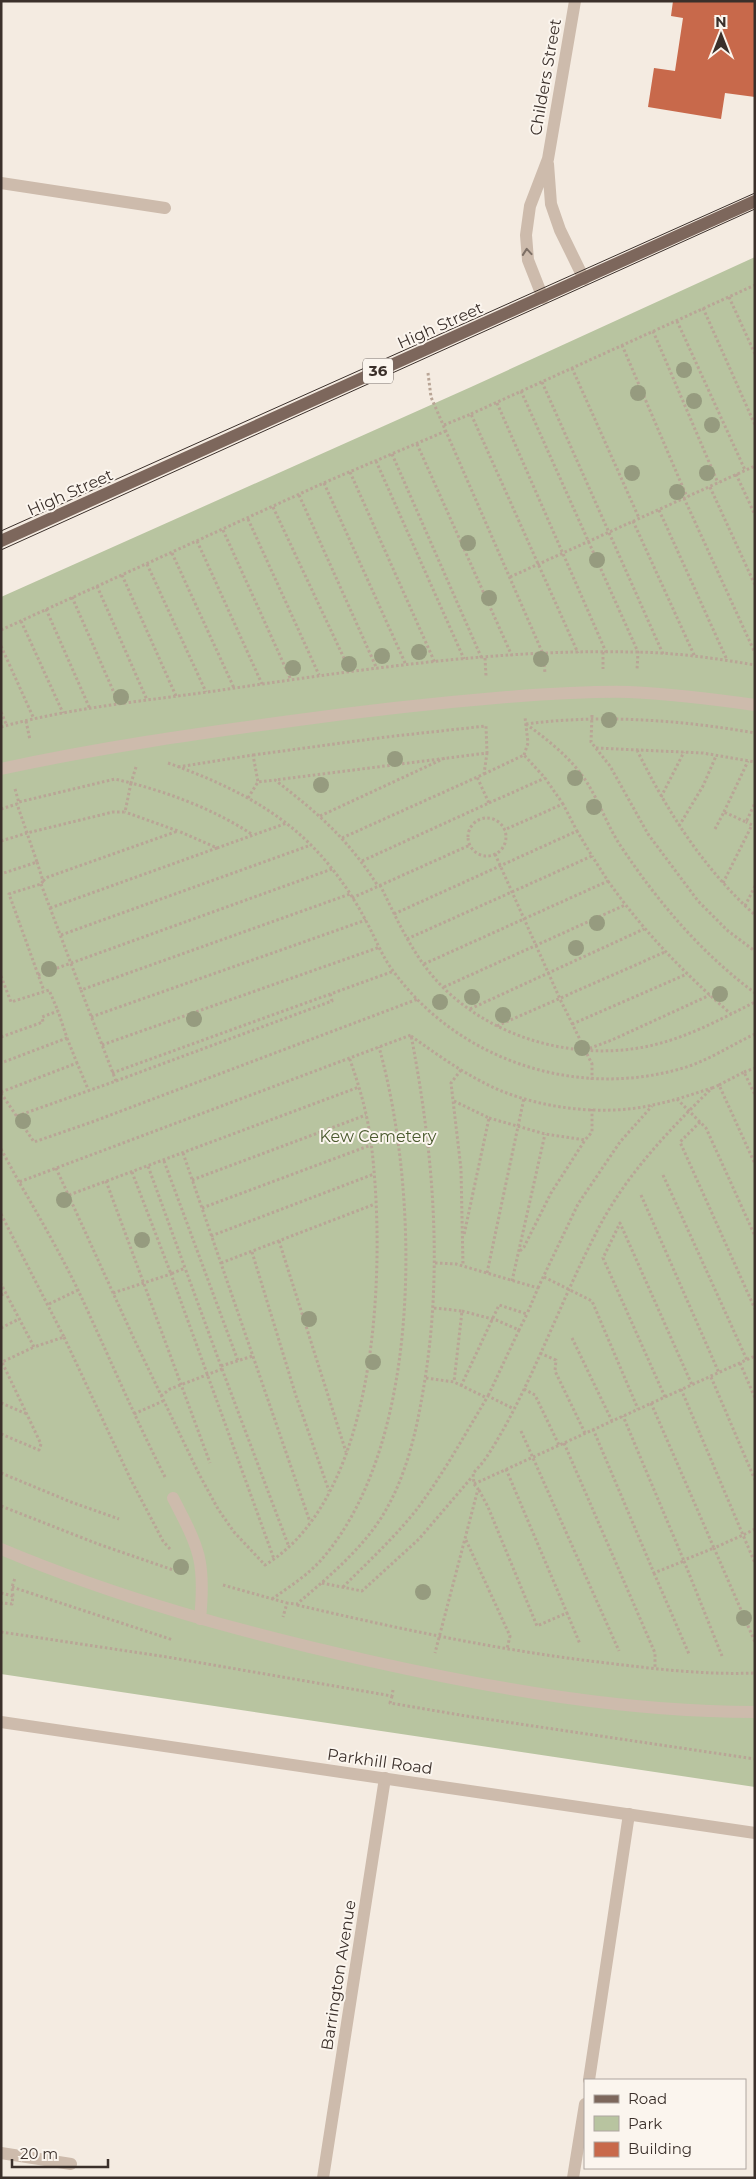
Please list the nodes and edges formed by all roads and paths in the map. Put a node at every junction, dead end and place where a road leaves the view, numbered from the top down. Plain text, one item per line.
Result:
1 (575, 1) edge
2 (548, 159) junction
3 (1, 183) edge
4 (755, 201) edge
5 (165, 208) dead end
6 (584, 279) junction
7 (755, 285) edge
8 (729, 297) junction
9 (542, 298) junction
10 (703, 308) junction
11 (677, 320) junction
12 (653, 331) junction
13 (622, 345) junction
14 (423, 350) junction
15 (755, 354) edge
16 (572, 368) junction
17 (542, 382) junction
18 (521, 391) junction
19 (497, 402) junction
20 (471, 414) junction
21 (444, 425) junction
22 (755, 425) edge
23 (446, 431) junction
24 (417, 444) junction
25 (392, 454) junction
26 (376, 461) junction
27 (755, 466) edge
28 (745, 471) junction
29 (350, 472) junction
30 (736, 474) junction
31 (718, 483) junction
32 (324, 484) junction
33 (710, 487) junction
34 (299, 495) junction
35 (686, 498) junction
36 (273, 507) junction
37 (659, 510) junction
38 (755, 515) edge
39 (248, 519) junction
40 (639, 519) junction
41 (633, 521) junction
42 (223, 530) junction
43 (609, 532) junction
44 (1, 541) edge
45 (198, 542) junction
46 (589, 542) junction
47 (172, 553) junction
48 (563, 553) junction
49 (147, 564) junction
50 (538, 564) junction
51 (122, 575) junction
52 (510, 577) junction
53 (755, 585) edge
54 (96, 586) junction
55 (72, 597) junction
56 (46, 609) junction
57 (20, 621) junction
58 (1, 630) edge
59 (1, 646) edge
60 (606, 652) junction
61 (638, 652) junction
62 (578, 653) junction
63 (755, 653) edge
64 (543, 654) junction
65 (663, 654) junction
66 (512, 656) junction
67 (482, 658) junction
68 (695, 658) junction
69 (464, 660) junction
70 (728, 661) junction
71 (435, 663) junction
72 (755, 665) edge
73 (406, 666) junction
74 (377, 669) junction
75 (350, 671) junction
76 (319, 675) junction
77 (291, 680) junction
78 (262, 684) junction
79 (234, 688) junction
80 (206, 692) junction
81 (592, 692) junction
82 (547, 694) junction
83 (176, 696) junction
84 (523, 696) junction
85 (147, 700) junction
86 (119, 704) junction
87 (755, 705) edge
88 (90, 709) junction
89 (1, 712) edge
90 (63, 713) junction
91 (34, 719) junction
92 (592, 720) junction
93 (526, 724) junction
94 (7, 726) junction
95 (1, 727) edge
96 (755, 733) edge
97 (596, 748) junction
98 (637, 750) junction
99 (684, 752) junction
100 (487, 753) junction
101 (253, 756) junction
102 (524, 756) junction
103 (716, 756) junction
104 (448, 757) junction
105 (163, 761) dead end
106 (748, 761) junction
107 (755, 762) edge
108 (178, 767) junction
109 (1, 769) edge
110 (484, 774) junction
111 (477, 777) junction
112 (545, 778) junction
113 (275, 780) junction
114 (258, 782) junction
115 (131, 783) junction
116 (248, 798) junction
117 (661, 798) junction
118 (19, 802) dead end
119 (489, 803) junction
120 (755, 803) edge
121 (563, 804) junction
122 (1, 809) edge
123 (125, 812) junction
124 (724, 812) junction
125 (320, 816) junction
126 (746, 822) junction
127 (287, 823) junction
128 (679, 826) junction
129 (715, 829) dead end
130 (504, 830) junction
131 (178, 831) junction
132 (577, 831) junction
133 (27, 833) junction
134 (253, 835) junction
135 (342, 838) junction
136 (1, 841) edge
137 (311, 845) junction
138 (470, 845) junction
139 (217, 848) junction
140 (495, 854) junction
141 (592, 856) junction
142 (362, 861) junction
143 (37, 862) junction
144 (500, 866) junction
145 (332, 869) junction
146 (1, 874) edge
147 (608, 881) junction
148 (42, 882) junction
149 (723, 883) junction
150 (379, 886) junction
151 (755, 886) edge
152 (512, 892) junction
153 (351, 896) junction
154 (625, 905) junction
155 (745, 906) junction
156 (50, 908) junction
157 (394, 914) junction
158 (755, 915) edge
159 (524, 919) junction
160 (366, 920) junction
161 (644, 929) junction
162 (61, 935) junction
163 (407, 939) junction
164 (380, 946) junction
165 (536, 946) junction
166 (665, 952) junction
167 (755, 952) edge
168 (71, 963) junction
169 (424, 964) junction
170 (394, 971) junction
171 (548, 973) junction
172 (686, 974) junction
173 (38, 975) junction
174 (1, 976) edge
175 (444, 987) junction
176 (81, 990) junction
177 (44, 991) junction
178 (330, 993) junction
179 (755, 993) edge
180 (710, 995) junction
181 (418, 999) junction
182 (560, 999) junction
183 (755, 1002) edge
184 (469, 1009) junction
185 (58, 1012) junction
186 (731, 1014) junction
187 (92, 1017) junction
188 (572, 1024) junction
189 (496, 1026) junction
190 (755, 1034) edge
191 (411, 1035) junction
192 (1, 1037) edge
193 (67, 1038) junction
194 (102, 1045) junction
195 (379, 1047) junction
196 (585, 1050) junction
197 (349, 1057) junction
198 (1, 1063) edge
199 (77, 1063) junction
200 (755, 1068) edge
201 (461, 1070) junction
202 (744, 1072) junction
203 (112, 1073) junction
204 (592, 1080) junction
205 (116, 1081) junction
206 (359, 1086) junction
207 (719, 1086) junction
208 (712, 1088) junction
209 (88, 1090) junction
210 (1, 1092) edge
211 (755, 1094) edge
212 (524, 1098) junction
213 (677, 1099) junction
214 (454, 1101) junction
215 (652, 1106) junction
216 (592, 1109) junction
217 (689, 1110) junction
218 (366, 1115) junction
219 (17, 1116) junction
220 (489, 1118) junction
221 (700, 1122) junction
222 (517, 1127) junction
223 (545, 1134) junction
224 (585, 1140) junction
225 (371, 1144) junction
226 (1, 1149) edge
227 (183, 1153) junction
228 (164, 1160) junction
229 (755, 1164) edge
230 (148, 1166) junction
231 (56, 1168) junction
232 (132, 1172) junction
233 (374, 1174) junction
234 (663, 1175) dead end
235 (192, 1180) junction
236 (106, 1181) junction
237 (19, 1182) junction
238 (69, 1195) junction
239 (640, 1195) dead end
240 (375, 1204) junction
241 (202, 1208) junction
242 (1, 1214) edge
243 (211, 1236) junction
244 (755, 1236) edge
245 (463, 1240) junction
246 (279, 1241) junction
247 (252, 1252) junction
248 (520, 1252) junction
249 (221, 1263) junction
250 (435, 1263) junction
251 (463, 1266) junction
252 (185, 1268) junction
253 (487, 1273) junction
254 (171, 1274) junction
255 (544, 1276) junction
256 (512, 1281) junction
257 (144, 1282) junction
258 (1, 1284) edge
259 (538, 1288) junction
260 (570, 1289) junction
261 (78, 1290) junction
262 (114, 1292) junction
263 (6, 1293) junction
264 (1, 1295) edge
265 (49, 1304) junction
266 (434, 1308) junction
267 (755, 1309) edge
268 (462, 1311) junction
269 (527, 1314) junction
270 (19, 1319) junction
271 (493, 1319) junction
272 (1, 1328) edge
273 (519, 1330) junction
274 (64, 1337) junction
275 (572, 1338) dead end
276 (34, 1347) junction
277 (540, 1353) junction
278 (253, 1356) junction
279 (755, 1356) edge
280 (746, 1360) junction
281 (238, 1361) junction
282 (2, 1362) edge
283 (740, 1363) junction
284 (222, 1367) junction
285 (719, 1373) junction
286 (207, 1374) junction
287 (711, 1377) junction
288 (426, 1378) junction
289 (454, 1382) junction
290 (181, 1385) junction
291 (692, 1385) junction
292 (462, 1386) junction
293 (524, 1389) junction
294 (682, 1389) junction
295 (161, 1396) junction
296 (488, 1397) junction
297 (666, 1397) junction
298 (755, 1398) edge
299 (163, 1401) junction
300 (1, 1403) edge
301 (651, 1403) junction
302 (514, 1409) junction
303 (638, 1409) junction
304 (27, 1414) junction
305 (134, 1414) junction
306 (623, 1416) junction
307 (612, 1421) junction
308 (593, 1429) junction
309 (521, 1432) dead end
310 (585, 1433) junction
311 (1, 1434) edge
312 (564, 1443) junction
313 (559, 1445) junction
314 (346, 1452) junction
315 (533, 1456) junction
316 (210, 1463) dead end
317 (506, 1469) junction
318 (1, 1473) edge
319 (472, 1476) junction
320 (755, 1480) edge
321 (474, 1484) junction
322 (478, 1490) junction
323 (329, 1492) junction
324 (173, 1498) joint
325 (1, 1506) edge
326 (119, 1519) dead end
327 (310, 1522) junction
328 (755, 1529) edge
329 (743, 1535) junction
330 (465, 1538) junction
331 (289, 1548) junction
332 (714, 1548) junction
333 (1, 1549) edge
334 (172, 1551) dead end
335 (274, 1559) junction
336 (684, 1561) junction
337 (755, 1563) edge
338 (654, 1573) junction
339 (203, 1579) junction
340 (322, 1583) junction
341 (12, 1587) dead end
342 (343, 1587) junction
343 (1, 1593) edge
344 (272, 1599) junction
345 (1, 1603) edge
346 (287, 1603) junction
347 (297, 1604) junction
348 (567, 1614) junction
349 (200, 1619) junction
350 (1, 1632) edge
351 (439, 1637) junction
352 (173, 1640) dead end
353 (278, 1640) junction
354 (755, 1642) edge
355 (580, 1644) dead end
356 (508, 1649) junction
357 (618, 1651) dead end
358 (689, 1654) dead end
359 (722, 1656) dead end
360 (398, 1667) junction
361 (655, 1669) junction
362 (755, 1673) edge
363 (430, 1674) junction
364 (392, 1696) junction
365 (755, 1712) edge
366 (1, 1722) edge
367 (755, 1758) edge
368 (385, 1778) junction
369 (629, 1814) junction
370 (755, 1833) edge
371 (589, 2079) edge
372 (584, 2110) edge
373 (1, 2153) edge
374 (71, 2164) dead end
375 (323, 2178) edge
376 (573, 2178) edge

1 - 2 street, Childers Street
2 - 6 street, Childers Street
9 -> 2 street, Childers Street
3 - 5 street
4 - 6 main road, High Street / 36
6 - 9 main road, High Street / 36
7 - 8 path
8 - 10 path
8 - 15 path
9 - 14 main road, High Street / 36
10 - 11 path
10 - 22 path
11 - 12 path
11 - 28 path
12 - 13 path
12 - 31 path
13 - 16 path
13 - 35 path
14 - 21 path
14 - 44 main road, High Street / 36
16 - 17 path
16 - 40 path
17 - 18 path
17 - 43 path
18 - 19 path
18 - 46 path
19 - 20 path
19 - 48 path
20 - 21 path
20 - 50 path
21 - 23 path
23 - 24 path
23 - 52 path
24 - 25 path
24 - 66 path
25 - 26 path
25 - 67 path
26 - 29 path
26 - 69 path
27 - 28 path
28 - 30 path
29 - 32 path
29 - 71 path
30 - 31 path
30 - 38 path
31 - 33 path
32 - 34 path
32 - 73 path
33 - 35 path
33 - 53 path
34 - 36 path
34 - 74 path
35 - 37 path
35 - 63 path
36 - 39 path
36 - 75 path
37 - 40 path
37 - 70 path
39 - 42 path
39 - 76 path
40 - 41 path
41 - 43 path
41 - 68 path
42 - 45 path
42 - 77 path
43 - 46 path
43 - 65 path
45 - 47 path
45 - 78 path
46 - 48 path
46 - 61 path
47 - 49 path
47 - 79 path
48 - 50 path
48 - 60 path
49 - 51 path
49 - 80 path
50 - 52 path
50 - 62 path
51 - 54 path
51 - 83 path
52 - 64 path
54 - 55 path
54 - 85 path
55 - 56 path
55 - 86 path
56 - 57 path
56 - 88 path
57 - 58 path
57 - 90 path
59 - 91 path
60 - 61 path
60 - 62 path
61 - 65 path
62 - 64 path
64 - 66 path
64 - 82 path
65 - 68 path
66 - 67 path
67 - 69 path
68 - 70 path
69 - 71 path
70 - 72 path
71 - 73 path
73 - 74 path
74 - 75 path
75 - 76 path
76 - 77 path
77 - 78 path
78 - 79 path
79 - 80 path
80 - 83 path
81 - 82 street
81 - 87 street
81 - 92 path
82 - 84 street
83 - 85 path
84 - 93 path
84 - 109 street
85 - 86 path
86 - 88 path
88 - 90 path
89 - 94 path
90 - 91 path
91 - 94 path
92 - 93 path
92 - 96 path
92 - 97 path
93 - 102 path
93 - 179 path
94 - 95 path
97 - 98 path
97 - 167 path
98 - 99 path
98 - 117 path
99 - 103 path
99 - 117 path
100 - 101 path
100 - 104 path
100 - 110 path
101 - 108 path
101 - 114 path
102 - 110 path
102 - 112 path
103 - 106 path
103 - 128 path
104 - 113 path
104 - 125 path
105 - 108 path
106 - 107 path
106 - 124 path
108 - 116 path
110 - 111 path
111 - 119 path
111 - 135 path
112 - 119 path
112 - 121 path
113 - 114 path
113 - 125 path
114 - 116 path
115 - 118 path
115 - 123 path
115 - 134 path
116 - 127 path
117 - 128 path
119 - 142 path
120 - 126 path
121 - 130 path
121 - 132 path
122 - 133 path
123 - 131 path
123 - 133 path
124 - 126 path
124 - 129 path
125 - 135 path
126 - 149 path
127 - 134 path
127 - 137 path
128 - 149 path
130 - 138 path
130 - 140 path
131 - 139 path
131 - 148 path
132 - 141 path
132 - 144 path
133 - 136 path
133 - 143 path
134 - 139 path
135 - 142 path
137 - 145 path
137 - 162 path
138 - 140 path
138 - 150 path
139 - 156 path
140 - 144 path
141 - 147 path
141 - 152 path
142 - 150 path
143 - 146 path
143 - 148 path
144 - 152 path
144 - 157 path
145 - 153 path
145 - 168 path
147 - 154 path
147 - 159 path
148 - 156 path
148 - 173 path
149 - 155 path
150 - 153 path
150 - 157 path
151 - 155 path
152 - 159 path
152 - 163 path
153 - 160 path
153 - 176 path
154 - 161 path
154 - 165 path
155 - 158 path
156 - 162 path
157 - 163 path
159 - 165 path
159 - 169 path
160 - 164 path
160 - 187 path
161 - 166 path
161 - 171 path
162 - 168 path
163 - 169 path
164 - 170 path
164 - 194 path
165 - 171 path
165 - 175 path
166 - 172 path
166 - 182 path
168 - 173 path
168 - 176 path
169 - 175 path
170 - 178 path
170 - 181 path
171 - 182 path
171 - 184 path
172 - 180 path
172 - 188 path
173 - 177 path
174 - 177 path
175 - 184 path
176 - 187 path
177 - 185 path
178 - 203 path
178 - 205 path
180 - 186 path
180 - 196 path
181 - 204 path
181 - 219 path
182 - 188 path
182 - 189 path
183 - 186 path
184 - 189 path
185 - 192 path
185 - 193 path
186 - 196 path
187 - 194 path
188 - 196 path
189 - 196 path
190 - 204 path
191 - 195 path
191 - 201 path
191 - 250 path
193 - 198 path
193 - 199 path
194 - 203 path
195 - 197 path
195 - 344 path
196 - 204 path
197 - 206 path
197 - 231 path
199 - 209 path
199 - 210 path
200 - 202 path
201 - 212 path
201 - 214 path
202 - 207 path
202 - 211 path
203 - 205 path
205 - 209 path
206 - 218 path
206 - 227 path
207 - 208 path
207 - 229 path
208 - 213 path
208 - 217 path
209 - 219 path
210 - 219 path
212 - 216 path
212 - 222 path
213 - 215 path
213 - 217 path
214 - 220 path
214 - 245 path
215 - 216 path
215 - 255 path
216 - 224 path
217 - 221 path
217 - 260 path
218 - 225 path
218 - 235 path
220 - 222 path
220 - 245 path
221 - 244 path
221 - 267 path
222 - 223 path
222 - 253 path
223 - 224 path
223 - 248 path
224 - 248 path
225 - 233 path
225 - 241 path
226 - 237 path
227 - 228 path
227 - 235 path
228 - 230 path
228 - 281 path
230 - 232 path
230 - 252 path
231 - 237 path
231 - 238 path
232 - 236 path
232 - 254 path
233 - 240 path
233 - 243 path
234 - 280 path
235 - 241 path
236 - 238 path
236 - 257 path
237 - 261 path
238 - 262 path
239 - 285 path
240 - 246 path
240 - 314 path
241 - 243 path
242 - 265 path
243 - 249 path
245 - 251 path
246 - 247 path
246 - 314 path
247 - 249 path
247 - 323 path
248 - 256 path
249 - 278 path
250 - 251 path
250 - 266 path
251 - 253 path
252 - 254 path
252 - 284 path
253 - 256 path
254 - 257 path
254 - 286 path
255 - 259 path
255 - 260 path
256 - 259 path
257 - 262 path
257 - 290 path
258 - 263 path
259 - 269 path
260 - 277 path
260 - 303 path
261 - 265 path
261 - 305 path
262 - 295 path
263 - 264 path
263 - 270 path
265 - 274 path
266 - 268 path
266 - 288 path
268 - 271 path
268 - 289 path
269 - 271 path
269 - 273 path
270 - 272 path
270 - 276 path
271 - 273 path
271 - 292 path
273 - 296 path
274 - 276 path
274 - 334 path
275 - 307 path
276 - 282 path
277 - 293 path
277 - 310 path
278 - 281 path
278 - 327 path
279 - 280 path
280 - 283 path
281 - 284 path
282 - 304 path
283 - 285 path
283 - 298 path
284 - 286 path
284 - 331 path
285 - 287 path
286 - 290 path
286 - 335 path
287 - 291 path
287 - 320 path
288 - 289 path
288 - 340 path
289 - 292 path
290 - 295 path
290 - 316 path
291 - 294 path
291 - 297 path
292 - 296 path
293 - 302 path
293 - 313 path
294 - 297 path
294 - 329 path
295 - 299 path
296 - 302 path
296 - 342 path
297 - 301 path
299 - 305 path
299 - 335 path
300 - 304 path
301 - 303 path
301 - 332 path
302 - 319 path
303 - 306 path
304 - 311 path
305 - 324 path
306 - 307 path
306 - 336 path
307 - 308 path
308 - 310 path
308 - 338 path
309 - 315 path
310 - 312 path
312 - 313 path
312 - 361 path
313 - 315 path
314 - 323 path
315 - 317 path
315 - 357 path
317 - 321 path
317 - 348 path
318 - 326 path
319 - 321 path
319 - 342 path
321 - 322 path
322 - 330 path
322 - 348 path
323 - 327 path
324 - 339 street
325 - 339 path
327 - 331 path
328 - 329 path
329 - 332 path
329 - 337 path
330 - 351 path
330 - 356 path
331 - 335 path
332 - 336 path
332 - 354 path
333 - 349 street
336 - 338 path
336 - 359 path
338 - 358 path
339 - 344 path
339 - 349 street
340 - 342 path
340 - 347 path
341 - 352 path
343 - 345 path
344 - 346 path
346 - 347 path
346 - 353 path
347 - 351 path
348 - 355 path
349 - 353 street
350 - 364 path
351 - 356 path
351 - 363 path
353 - 360 street
356 - 361 path
360 - 363 street
360 - 364 path
361 - 362 path
363 - 365 street
364 - 367 path
366 - 368 street, Parkhill Road
368 - 369 street, Parkhill Road
368 - 375 street, Barrington Avenue
369 - 370 street, Parkhill Road
369 - 371 street
372 - 376 street
373 - 374 street

